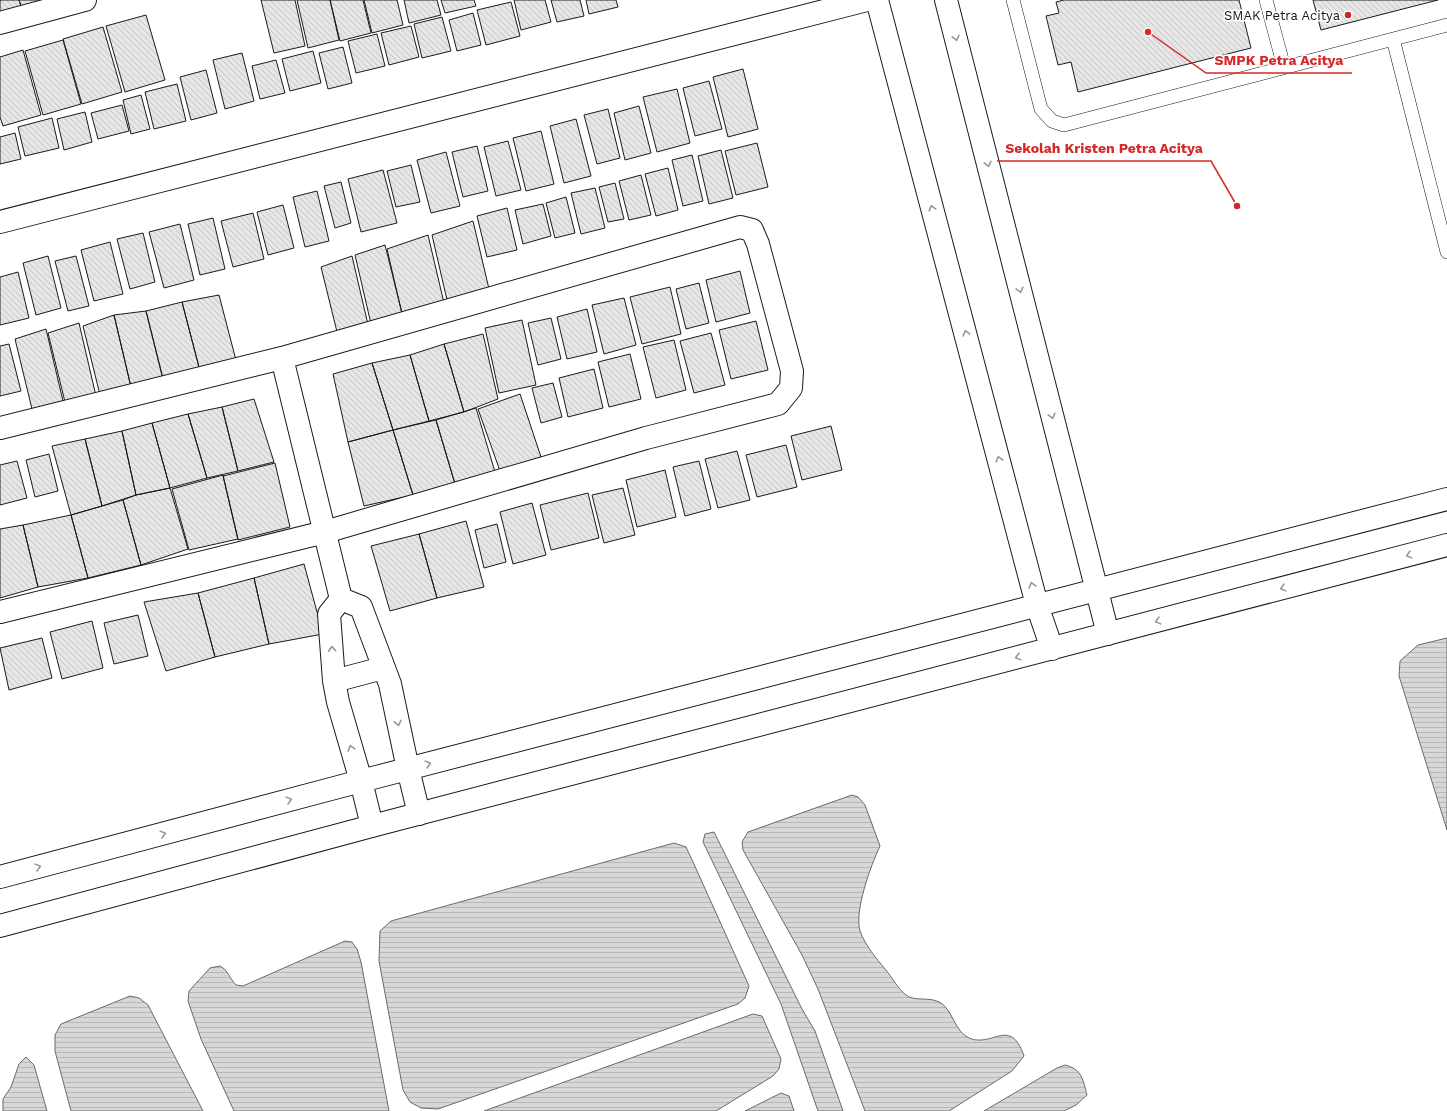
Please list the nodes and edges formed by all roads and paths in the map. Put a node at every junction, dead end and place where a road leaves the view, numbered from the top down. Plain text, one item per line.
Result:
1 (85, 0) edge
2 (867, 0) edge
3 (878, 0) edge
4 (946, 0) edge
5 (1013, 0) edge
6 (1266, 0) edge
7 (0, 23) edge
8 (1447, 25) edge
9 (1392, 39) junction
10 (1284, 67) junction
11 (0, 222) edge
12 (1447, 252) edge
13 (282, 358) junction
14 (0, 428) edge
15 (1447, 499) edge
16 (325, 532) junction
17 (1447, 546) edge
18 (1096, 590) junction
19 (341, 599) junction
20 (1037, 605) junction
21 (0, 612) edge
22 (1108, 634) junction
23 (1052, 649) junction
24 (383, 668) junction
25 (334, 681) junction
26 (408, 769) junction
27 (361, 781) junction
28 (419, 814) junction
29 (372, 826) junction
30 (0, 878) edge
31 (0, 926) edge

1 - 7 street
2 - 11 street
20 -> 3 street
4 -> 18 street
5 - 10 lane
6 - 10 lane
8 - 9 lane
9 - 10 lane
9 - 12 lane
13 - 14 street
13 - 16 street
13 - 16 street
15 - 18 street
16 - 19 street
16 - 21 street
17 -> 22 street
18 - 20 street
18 - 22 street
19 - 24 street
25 -> 19 street
20 - 23 street
26 -> 20 street
22 - 23 street
23 -> 28 street
24 - 25 street
24 -> 26 street
27 -> 25 street
26 - 27 street
26 - 28 street
27 - 29 street
30 -> 27 street
28 - 29 street
29 - 31 street

